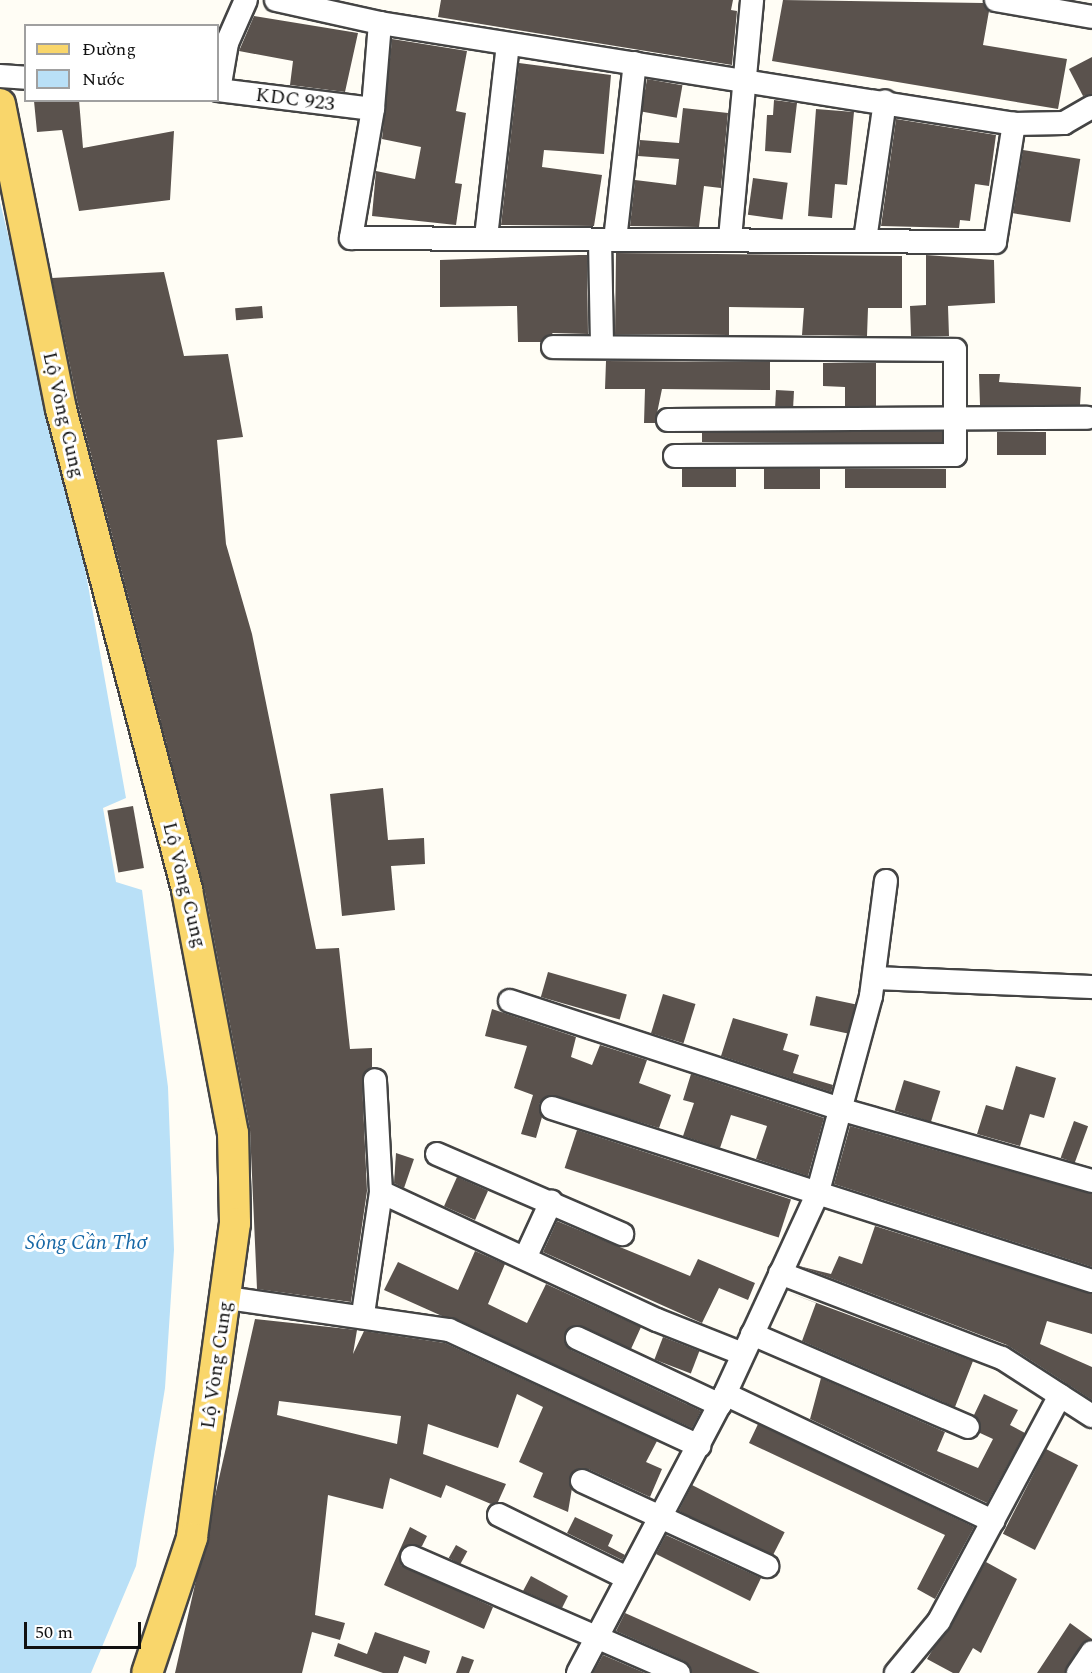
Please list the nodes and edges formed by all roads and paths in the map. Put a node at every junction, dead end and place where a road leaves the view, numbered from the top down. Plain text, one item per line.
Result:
1 (246, 0) edge
2 (276, 0) edge
3 (753, 0) edge
4 (996, 0) edge
5 (1092, 17) edge
6 (380, 23) junction
7 (508, 44) junction
8 (635, 63) junction
9 (0, 76) edge
10 (24, 78) edge
11 (744, 78) junction
12 (219, 85) edge
13 (219, 90) edge
14 (885, 101) junction
15 (0, 104) edge
16 (1092, 107) edge
17 (373, 109) junction
18 (1014, 124) junction
19 (486, 237) junction
20 (730, 238) junction
21 (607, 240) junction
22 (865, 240) junction
23 (602, 346) junction
24 (553, 347) dead end
25 (955, 418) junction
26 (1087, 418) dead end
27 (669, 420) dead end
28 (675, 456) dead end
29 (886, 881) dead end
30 (874, 978) junction
31 (1092, 987) edge
32 (510, 1001) dead end
33 (375, 1080) dead end
34 (552, 1108) dead end
35 (843, 1110) junction
36 (437, 1154) dead end
37 (1092, 1181) edge
38 (381, 1192) junction
39 (817, 1195) junction
40 (551, 1202) junction
41 (622, 1234) dead end
42 (526, 1256) junction
43 (780, 1273) junction
44 (1092, 1281) edge
45 (227, 1298) junction
46 (363, 1314) junction
47 (577, 1338) dead end
48 (748, 1344) junction
49 (1060, 1395) junction
50 (722, 1400) junction
51 (1092, 1416) edge
52 (968, 1426) dead end
53 (699, 1446) junction
54 (582, 1481) dead end
55 (663, 1514) junction
56 (499, 1515) dead end
57 (993, 1521) junction
58 (412, 1557) dead end
59 (767, 1566) dead end
60 (627, 1578) junction
61 (595, 1635) junction
62 (1092, 1652) edge
63 (147, 1673) edge
64 (578, 1673) edge
65 (679, 1673) edge
66 (896, 1673) edge
67 (1078, 1673) edge

1 - 12 street
2 - 6 street
3 - 11 street
4 - 5 street
6 - 7 street
6 - 17 street
7 - 8 street
7 - 19 street
8 - 11 street
8 - 21 street
9 - 10 street
11 - 14 street
11 - 20 street
13 - 17 street, KDC 923
14 - 18 street
14 - 22 street
15 - 45 main road, Lộ Vòng Cung
16 - 18 street
17 - 19 street
18 - 22 street
19 - 21 street
20 - 21 street
20 - 22 street
21 - 23 street
23 - 24 street
23 - 25 street
25 - 26 street
25 - 27 street
25 - 28 street
29 - 30 street
30 - 31 street
30 - 35 street
32 - 35 street
33 - 38 street
34 - 39 street
35 - 37 street
35 - 39 street
36 - 40 street
38 - 42 street
38 - 46 street
39 - 43 street
39 - 44 street
40 - 41 street
40 - 42 street
42 - 48 street
43 - 48 street
43 - 49 street
45 - 46 street
45 - 63 main road, Lộ Vòng Cung
46 - 53 street
47 - 50 street
48 - 50 street
48 - 52 street
49 - 51 street
49 - 57 street
50 - 53 street
50 - 57 street
53 - 55 street
54 - 55 street
55 - 59 street
55 - 60 street
56 - 60 street
57 - 66 street
58 - 61 street
60 - 61 street
61 - 64 street
61 - 65 street
62 - 67 street

